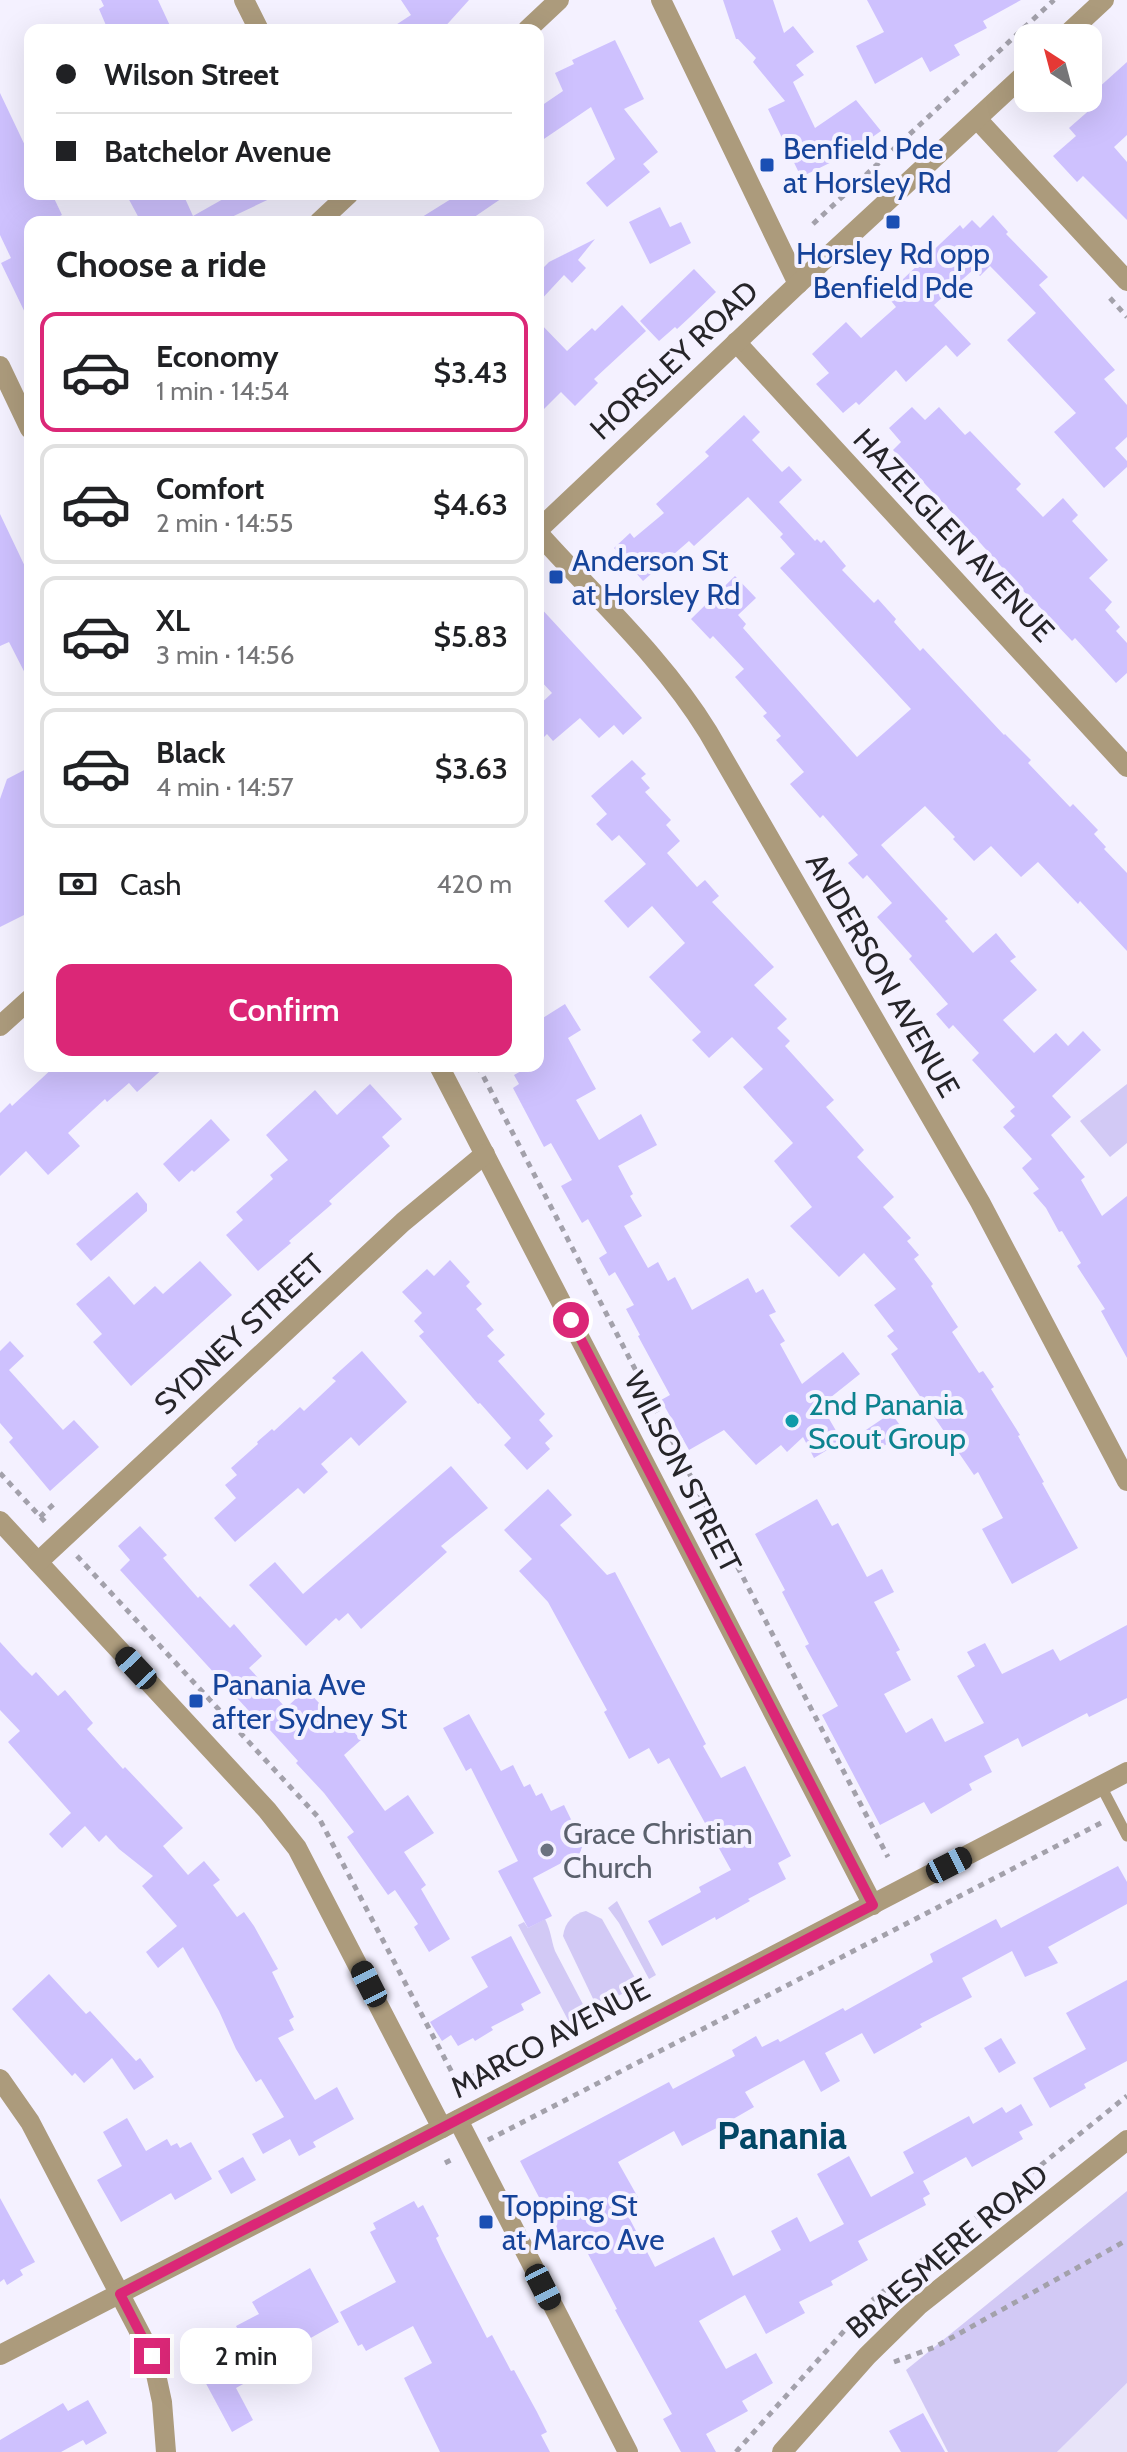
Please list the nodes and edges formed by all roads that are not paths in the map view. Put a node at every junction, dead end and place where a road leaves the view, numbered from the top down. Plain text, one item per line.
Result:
1 (244, 0) edge
2 (559, 0) edge
3 (661, 0) edge
4 (1090, 5) edge
5 (256, 24) edge
6 (533, 24) edge
7 (1074, 24) edge
8 (1014, 84) edge
9 (977, 119) junction
10 (340, 200) edge
11 (325, 216) edge
12 (1127, 281) edge
13 (798, 284) junction
14 (736, 342) junction
15 (0, 366) edge
16 (24, 416) edge
17 (544, 525) edge
18 (544, 538) edge
19 (1127, 767) edge
20 (24, 1004) edge
21 (0, 1026) edge
22 (442, 1072) edge
23 (485, 1154) junction
24 (1127, 1481) edge
25 (0, 1521) edge
26 (38, 1562) junction
27 (1127, 1772) edge
28 (1101, 1786) junction
29 (1127, 1836) edge
30 (873, 1905) junction
31 (0, 2079) edge
32 (450, 2124) junction
33 (1127, 2140) edge
34 (120, 2294) junction
35 (0, 2355) edge
36 (166, 2452) edge
37 (628, 2452) edge
38 (782, 2452) edge

1 - 5 street
2 - 6 street
3 - 13 street
4 - 7 street
8 - 9 street, HORSLEY ROAD
9 - 12 street
9 - 13 street, HORSLEY ROAD
10 - 11 street
13 - 14 street, HORSLEY ROAD
14 - 17 street, HORSLEY ROAD
14 - 19 street, HAZELGLEN AVENUE
15 - 16 street
18 - 24 street, ANDERSON AVENUE
20 - 21 street
22 - 23 street, WILSON STREET
23 - 26 street, SYDNEY STREET
23 - 30 street, WILSON STREET
25 - 26 street
26 - 32 street
27 - 28 street, MARCO AVENUE
28 - 29 lane
28 - 30 street, MARCO AVENUE
30 - 32 street, MARCO AVENUE
31 - 34 street
32 - 34 street, MARCO AVENUE
32 - 37 street
33 - 38 street, BRAESMERE ROAD
34 - 35 street, MARCO AVENUE
34 - 36 street

